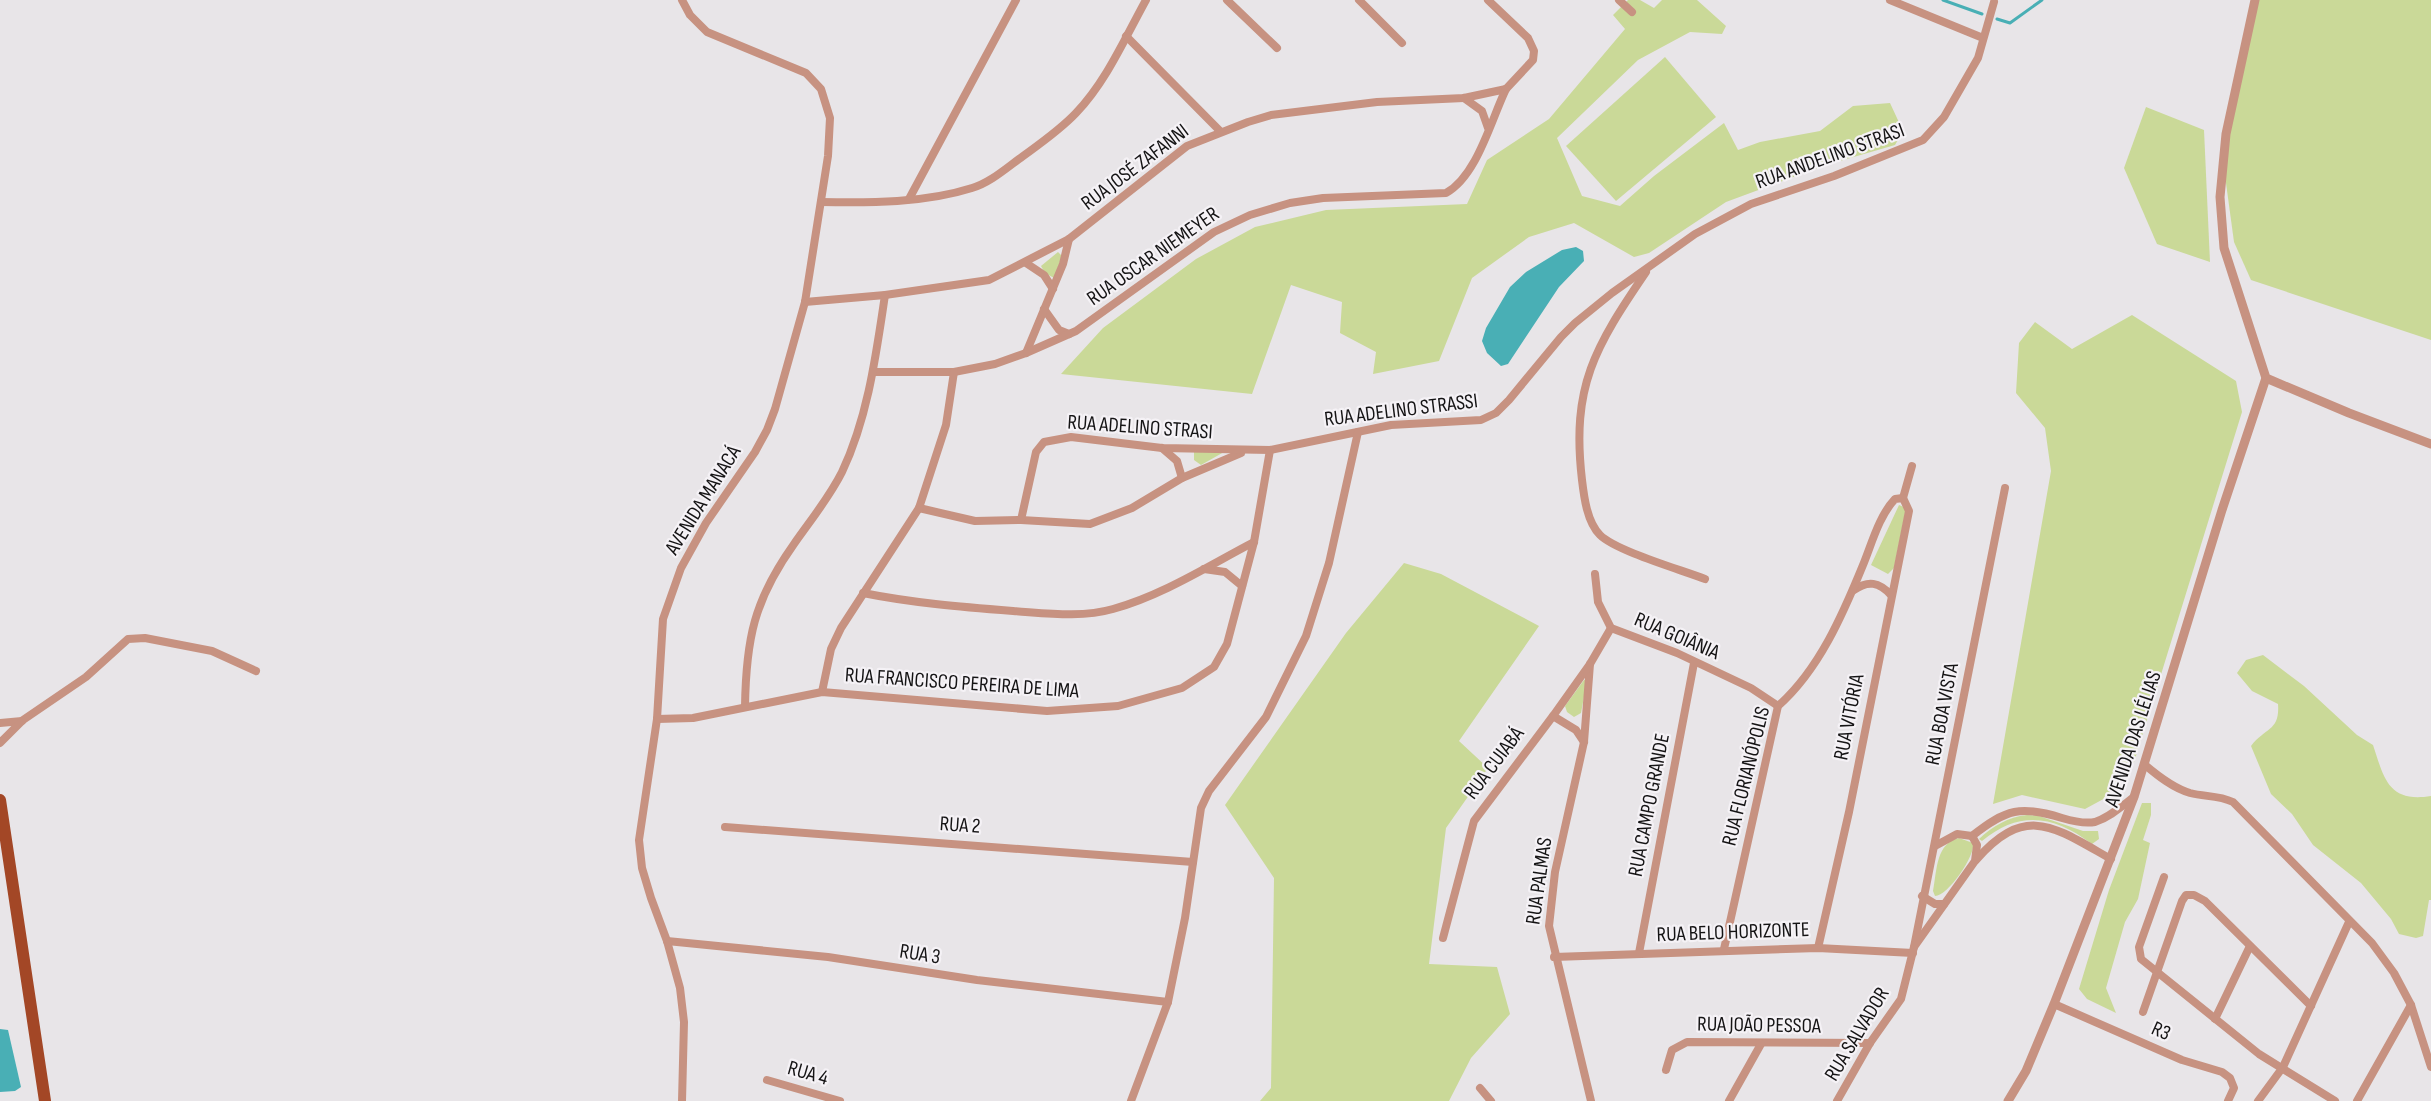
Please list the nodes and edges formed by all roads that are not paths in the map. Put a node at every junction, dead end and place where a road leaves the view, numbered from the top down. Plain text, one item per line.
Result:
1 (682, 0) edge
2 (1016, 0) edge
3 (1146, 0) edge
4 (1227, 0) edge
5 (1359, 0) edge
6 (1488, 0) edge
7 (1619, 0) edge
8 (1890, 0) edge
9 (1985, 0) edge
10 (2255, 0) edge
11 (1995, 1) edge
12 (1632, 12) dead end
13 (1126, 36) junction
14 (1983, 38) junction
15 (1402, 43) dead end
16 (1277, 48) dead end
17 (1506, 89) junction
18 (1464, 98) junction
19 (1488, 128) junction
20 (1220, 131) junction
21 (909, 199) junction
22 (821, 202) junction
23 (1069, 239) junction
24 (1026, 263) junction
25 (1648, 269) junction
26 (1053, 289) junction
27 (885, 295) junction
28 (805, 302) junction
29 (1044, 309) junction
30 (1069, 334) junction
31 (1026, 353) junction
32 (873, 372) junction
33 (954, 372) junction
34 (2266, 378) junction
35 (1358, 432) junction
36 (2431, 444) edge
37 (1162, 448) junction
38 (1270, 450) junction
39 (1245, 451) junction
40 (1912, 466) dead end
41 (1182, 478) junction
42 (2005, 488) dead end
43 (1900, 498) junction
44 (919, 508) junction
45 (1021, 520) junction
46 (1254, 542) junction
47 (1203, 569) junction
48 (1595, 574) dead end
49 (1705, 579) dead end
50 (1242, 586) junction
51 (1852, 591) junction
52 (863, 593) junction
53 (1891, 595) junction
54 (1611, 628) junction
55 (1694, 663) junction
56 (1590, 664) junction
57 (256, 671) dead end
58 (822, 692) junction
59 (745, 706) junction
60 (1778, 706) junction
61 (1553, 716) junction
62 (657, 719) junction
63 (23, 720) junction
64 (0, 723) edge
65 (1584, 742) junction
66 (0, 743) edge
67 (2145, 765) junction
68 (2134, 797) junction
69 (0, 800) edge
70 (725, 827) dead end
71 (1972, 836) junction
72 (1935, 846) junction
73 (2111, 859) junction
74 (1975, 861) junction
75 (1193, 862) junction
76 (2164, 877) dead end
77 (1922, 896) junction
78 (1944, 904) junction
79 (2349, 922) junction
80 (1443, 938) dead end
81 (667, 941) junction
82 (2250, 946) junction
83 (1818, 948) junction
84 (1724, 949) junction
85 (1913, 950) junction
86 (1639, 953) junction
87 (1554, 957) junction
88 (2156, 972) junction
89 (1168, 1002) junction
90 (2054, 1004) junction
91 (2411, 1005) junction
92 (2311, 1006) junction
93 (2143, 1012) dead end
94 (2215, 1019) junction
95 (1870, 1043) junction
96 (1761, 1044) junction
97 (2283, 1067) junction
98 (2431, 1067) edge
99 (1666, 1070) dead end
100 (767, 1080) dead end
101 (1480, 1088) dead end
102 (45, 1101) edge
103 (682, 1101) edge
104 (840, 1101) edge
105 (1131, 1101) edge
106 (1491, 1101) edge
107 (1592, 1101) edge
108 (1729, 1101) edge
109 (1837, 1101) edge
110 (2008, 1101) edge
111 (2228, 1101) edge
112 (2258, 1101) edge
113 (2335, 1101) edge
114 (2357, 1101) edge

1 - 22 street, AVENIDA MANACÁ
2 - 21 street
3 - 13 street
4 - 16 street
5 - 15 street
6 - 17 street
7 - 12 street
8 - 14 street
9 - 11 street
10 - 34 street
11 - 14 street, RUA ANDELINO STRASI
13 - 20 street
13 - 21 street
14 - 25 street, RUA ANDELINO STRASI
17 - 18 street, RUA JOSÉ ZAFANNI
17 - 19 street, RUA OSCAR NIEMEYER
18 - 19 street
18 - 20 street, RUA JOSÉ ZAFANNI
19 - 30 street, RUA OSCAR NIEMEYER
20 - 23 street, RUA JOSÉ ZAFANNI
21 - 22 street
22 - 28 street, AVENIDA MANACÁ
23 - 24 street, RUA JOSÉ ZAFANNI
23 - 26 street
24 - 26 street
24 - 27 street, RUA JOSÉ ZAFANNI
25 - 35 street, RUA ADELINO STRASSI
25 - 49 street
26 - 29 street
27 - 28 street, RUA JOSÉ ZAFANNI
27 - 32 street
28 - 62 street, AVENIDA MANACÁ
29 - 30 street
29 - 31 street
30 - 31 street, RUA OSCAR NIEMEYER
31 - 33 street, RUA OSCAR NIEMEYER
32 - 33 street, RUA OSCAR NIEMEYER
32 - 59 street
33 - 44 street
34 - 36 street
34 - 67 street, AVENIDA DAS LÉLIAS
35 - 38 street, RUA ADELINO STRASSI
35 - 75 street
37 - 39 street, RUA ADELINO STRASI
37 - 41 street
37 - 45 street, RUA ADELINO STRASI
38 - 39 street, RUA ADELINO STRASSI
38 - 46 street, RUA FRANCISCO PEREIRA DE LIMA
39 - 41 street
40 - 43 street
41 - 45 street
42 - 72 street, RUA BOA VISTA
43 - 51 street, RUA FLORIANÓPOLIS
43 - 53 street, RUA VITÓRIA
44 - 45 street
44 - 52 street
46 - 47 street
46 - 50 street, RUA FRANCISCO PEREIRA DE LIMA
47 - 50 street
47 - 52 street
48 - 54 street, RUA GOIÂNIA
50 - 58 street, RUA FRANCISCO PEREIRA DE LIMA
51 - 53 street
51 - 60 street, RUA FLORIANÓPOLIS
52 - 58 street
53 - 83 street, RUA VITÓRIA
54 - 55 street, RUA GOIÂNIA
54 - 56 street, RUA CUIABÁ
55 - 60 street, RUA GOIÂNIA
55 - 86 street, RUA CAMPO GRANDE
56 - 61 street, RUA CUIABÁ
56 - 65 street, RUA PALMAS
57 - 63 street
58 - 59 street, RUA FRANCISCO PEREIRA DE LIMA
59 - 62 street, RUA FRANCISCO PEREIRA DE LIMA
60 - 84 street, RUA FLORIANÓPOLIS
61 - 65 street
61 - 80 street, RUA CUIABÁ
62 - 81 street, AVENIDA MANACÁ
63 - 64 street
63 - 66 street
65 - 87 street, RUA PALMAS
67 - 68 street, AVENIDA DAS LÉLIAS
67 - 79 street
68 - 71 street
68 - 73 street, AVENIDA DAS LÉLIAS
69 - 102 main road
70 - 75 street, RUA 2
71 - 72 street
71 - 74 street
72 - 77 street, RUA BOA VISTA
73 - 74 street, RUA SALVADOR
73 - 90 street, AVENIDA DAS LÉLIAS
74 - 78 street, RUA SALVADOR
75 - 89 street
76 - 88 street
77 - 78 street
77 - 85 street, RUA BOA VISTA
78 - 85 street, RUA SALVADOR
79 - 91 street
79 - 92 street
81 - 89 street, RUA 3
81 - 103 street, AVENIDA MANACÁ
82 - 88 street
82 - 92 street
82 - 94 street
83 - 84 street, RUA BELO HORIZONTE
83 - 85 street, RUA BELO HORIZONTE
84 - 86 street, RUA BELO HORIZONTE
85 - 95 street, RUA SALVADOR
86 - 87 street, RUA BELO HORIZONTE
87 - 107 street, RUA PALMAS
88 - 93 street
88 - 94 street
89 - 105 street
90 - 110 street, AVENIDA DAS LÉLIAS
90 - 111 street, R3
91 - 98 street
91 - 114 street
92 - 97 street
94 - 97 street
95 - 96 street, RUA JOÃO PESSOA
95 - 109 street, RUA SALVADOR
96 - 99 street, RUA JOÃO PESSOA
96 - 108 street
97 - 112 street
97 - 113 street
100 - 104 street, RUA 4
101 - 106 street

